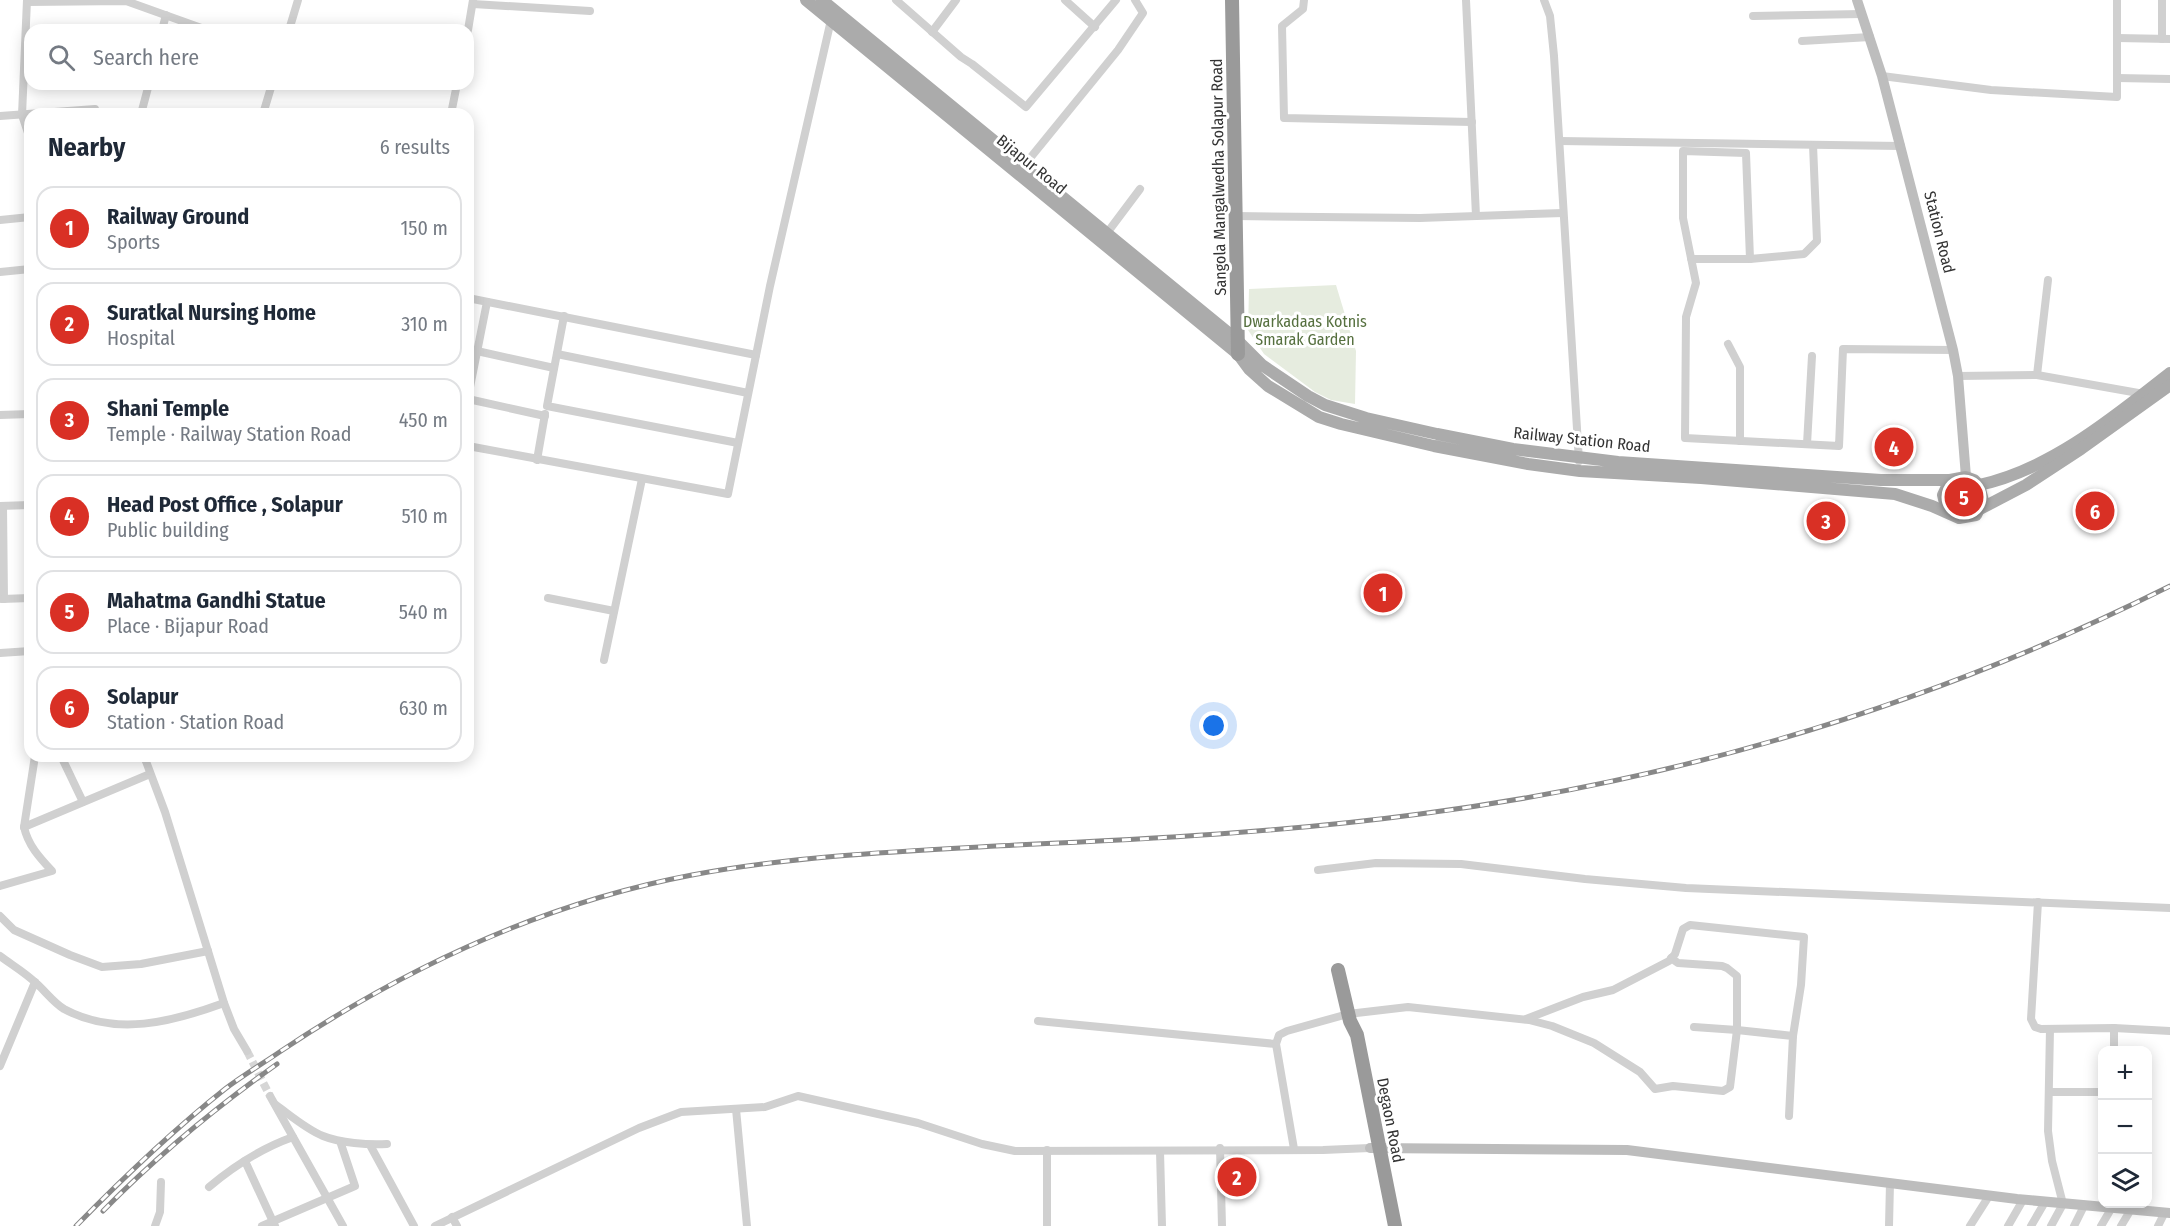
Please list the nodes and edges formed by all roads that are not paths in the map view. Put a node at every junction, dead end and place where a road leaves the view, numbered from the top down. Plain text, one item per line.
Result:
1 (298, 0) edge
2 (806, 0) edge
3 (822, 0) edge
4 (896, 0) edge
5 (956, 0) edge
6 (1065, 0) edge
7 (1116, 0) edge
8 (1135, 0) edge
9 (1232, 0) edge
10 (1304, 0) edge
11 (1466, 0) edge
12 (1544, 0) edge
13 (1857, 0) edge
14 (2117, 0) edge
15 (2163, 0) edge
16 (27, 1) edge
17 (473, 2) edge
18 (590, 11) dead end
19 (1862, 14) junction
20 (166, 15) junction
21 (1753, 16) dead end
22 (831, 20) junction
23 (27, 24) edge
24 (164, 24) edge
25 (191, 24) edge
26 (291, 24) edge
27 (469, 24) edge
28 (1095, 27) junction
29 (932, 32) junction
30 (1870, 37) junction
31 (2117, 38) junction
32 (2166, 39) edge
33 (1802, 41) dead end
34 (1882, 75) junction
35 (2117, 78) junction
36 (2170, 79) edge
37 (24, 90) edge
38 (147, 90) edge
39 (270, 90) edge
40 (457, 90) edge
41 (143, 108) edge
42 (265, 108) edge
43 (452, 108) edge
44 (22, 115) junction
45 (0, 116) edge
46 (24, 121) edge
47 (1472, 122) junction
48 (1560, 141) junction
49 (1814, 145) junction
50 (1900, 146) junction
51 (1020, 169) junction
52 (1140, 189) dead end
53 (1563, 213) junction
54 (1235, 216) junction
55 (1476, 216) junction
56 (24, 218) edge
57 (0, 220) edge
58 (1107, 233) junction
59 (1691, 259) junction
60 (1750, 259) junction
61 (24, 270) edge
62 (0, 272) edge
63 (2048, 280) dead end
64 (474, 299) edge
65 (487, 302) junction
66 (564, 316) junction
67 (1237, 340) junction
68 (1728, 344) dead end
69 (474, 350) edge
70 (1953, 350) junction
71 (477, 351) junction
72 (556, 354) junction
73 (1238, 354) junction
74 (756, 355) junction
75 (1812, 356) dead end
76 (474, 367) edge
77 (554, 368) junction
78 (2170, 373) edge
79 (2037, 375) junction
80 (1958, 376) junction
81 (2170, 385) edge
82 (748, 393) junction
83 (2144, 393) junction
84 (474, 399) edge
85 (547, 406) junction
86 (24, 414) edge
87 (0, 415) edge
88 (545, 416) junction
89 (1740, 441) junction
90 (738, 443) junction
91 (1807, 444) junction
92 (474, 447) edge
93 (1579, 458) junction
94 (537, 460) junction
95 (1580, 471) junction
96 (1966, 477) junction
97 (642, 479) junction
98 (1950, 480) junction
99 (1979, 485) junction
100 (24, 505) edge
101 (1, 506) edge
102 (1980, 509) junction
103 (1947, 512) junction
104 (24, 598) edge
105 (548, 598) dead end
106 (2, 599) edge
107 (615, 611) junction
108 (24, 651) edge
109 (0, 653) edge
110 (604, 660) dead end
111 (34, 762) edge
112 (64, 762) edge
113 (146, 762) edge
114 (150, 774) junction
115 (83, 802) junction
116 (24, 827) junction
117 (1318, 870) dead end
118 (0, 886) edge
119 (2038, 902) junction
120 (2170, 908) edge
121 (0, 916) edge
122 (208, 951) junction
123 (0, 956) edge
124 (1671, 958) junction
125 (1338, 969) dead end
126 (35, 982) junction
127 (224, 1003) junction
128 (1349, 1018) junction
129 (1525, 1019) junction
130 (1038, 1021) dead end
131 (1694, 1026) dead end
132 (2114, 1028) junction
133 (2050, 1029) junction
134 (1737, 1030) junction
135 (2170, 1031) edge
136 (1793, 1035) junction
137 (1276, 1044) junction
138 (2114, 1046) edge
139 (247, 1052) tunnel mouth
140 (0, 1066) edge
141 (2049, 1092) junction
142 (2098, 1092) edge
143 (270, 1096) tunnel mouth
144 (274, 1104) junction
145 (736, 1109) junction
146 (1789, 1116) dead end
147 (293, 1137) junction
148 (340, 1141) junction
149 (387, 1144) dead end
150 (370, 1145) junction
151 (1374, 1147) junction
152 (1220, 1149) junction
153 (1294, 1149) junction
154 (1047, 1150) junction
155 (1160, 1150) junction
156 (245, 1161) junction
157 (161, 1182) dead end
158 (1890, 1183) junction
159 (209, 1187) dead end
160 (1989, 1196) junction
161 (328, 1199) junction
162 (2023, 1200) junction
163 (2045, 1202) junction
164 (2063, 1204) junction
165 (2084, 1206) junction
166 (2111, 1209) junction
167 (2130, 1211) junction
168 (2167, 1214) edge
169 (452, 1217) junction
170 (274, 1224) edge
171 (155, 1226) edge
172 (262, 1226) edge
173 (343, 1226) edge
174 (414, 1226) edge
175 (435, 1226) edge
176 (457, 1226) edge
177 (747, 1226) edge
178 (1047, 1226) edge
179 (1162, 1226) edge
180 (1222, 1226) edge
181 (1385, 1226) edge
182 (1395, 1226) edge
183 (1889, 1226) edge
184 (1970, 1226) edge
185 (2008, 1226) edge
186 (2031, 1226) edge
187 (2051, 1226) edge
188 (2074, 1226) edge
189 (2100, 1226) edge
190 (2121, 1226) edge
191 (2158, 1226) edge

1 - 26 street
2 - 22 main road, Bijapur Road
3 - 51 main road
4 - 29 street
5 - 29 street
6 - 28 street
7 - 28 street
8 - 51 street
9 - 54 highway, Sangola Mangalwedha Solapur Road
10 - 47 street
11 - 47 street
12 - 48 street
13 - 19 main road, Station Road
14 - 31 street
15 - 32 street
16 - 20 street
16 - 23 street
17 - 18 street
17 - 27 street
19 - 21 street
19 - 30 main road, Station Road
20 - 24 street
20 - 25 street
22 - 51 main road, Bijapur Road
22 - 74 street
28 - 29 street
30 - 33 street
30 - 34 main road, Station Road
31 - 32 street
31 - 35 street
34 - 35 street
34 - 50 main road, Station Road
35 - 36 street
37 - 44 street
38 - 41 street
39 - 42 street
40 - 43 street
44 - 45 street
44 - 46 street
47 - 55 street
48 - 49 street
48 - 53 street
49 - 50 street
49 - 60 street
50 - 70 main road, Station Road
51 - 58 main road, Railway Station Road
51 - 73 main road, Bijapur Road
52 - 58 street
53 - 55 street
53 - 93 street
54 - 55 street
54 - 67 highway, Sangola Mangalwedha Solapur Road
56 - 57 street
58 - 67 main road, Railway Station Road
59 - 60 street
59 - 60 street
59 - 89 street
61 - 62 street
63 - 79 street
64 - 65 street
65 - 66 street
65 - 71 street
66 - 72 street
66 - 74 street
67 - 73 highway, Sangola Mangalwedha Solapur Road
67 - 93 main road, Railway Station Road
68 - 89 street
69 - 71 street
70 - 80 main road, Station Road
70 - 91 street
71 - 76 street
71 - 77 street
72 - 77 street
72 - 82 street
73 - 95 main road, Railway Station Road
74 - 82 street
75 - 91 street
77 - 85 street
78 - 83 main road
79 - 80 street
79 - 83 street
80 - 96 main road, Station Road
81 - 102 main road
82 - 90 street
83 - 99 main road
84 - 88 street
85 - 88 street
85 - 90 street
86 - 87 street
88 - 94 street
89 - 91 street
90 - 97 street
92 - 94 street
93 - 95 street
93 - 98 main road, Railway Station Road
94 - 97 street
95 - 103 main road, Railway Station Road
96 - 98 main road
96 - 99 main road
97 - 107 street
98 - 103 main road
99 - 102 main road
100 - 101 street
101 - 106 street
102 - 103 main road
104 - 106 street
105 - 107 street
107 - 110 street
108 - 109 street
111 - 116 street
112 - 115 street
113 - 114 street
114 - 115 street
114 - 122 street
115 - 116 street
116 - 118 street
117 - 119 street
119 - 120 street
119 - 133 street
121 - 122 street
122 - 127 street
123 - 126 street
124 - 129 street
124 - 134 street
124 - 136 street
125 - 128 highway, Degaon Road
126 - 127 street
126 - 140 street
127 - 139 street
128 - 129 street
128 - 137 street
128 - 151 highway, Degaon Road
129 - 134 street
130 - 137 street
131 - 134 street
132 - 133 street
132 - 135 street
132 - 138 street
133 - 141 street
134 - 136 street
136 - 146 street
137 - 153 street
141 - 142 street
141 - 164 street
143 - 144 street
144 - 147 street
144 - 148 street
145 - 154 street
145 - 169 street
145 - 177 street
147 - 156 street
147 - 161 street
148 - 150 street
148 - 161 street
149 - 150 street
150 - 174 street
151 - 153 street
151 - 158 main road
151 - 181 highway, Degaon Road
151 - 182 highway, Degaon Road
152 - 153 street
152 - 155 street
152 - 180 street
154 - 155 street
154 - 178 street
155 - 179 street
156 - 159 street
156 - 170 street
157 - 171 street
158 - 160 main road
158 - 183 street
160 - 162 main road
160 - 184 street
161 - 170 street
161 - 173 street
162 - 163 main road
162 - 185 street
163 - 164 main road
163 - 186 street
164 - 165 main road
164 - 187 street
165 - 166 main road
165 - 188 street
166 - 167 main road
166 - 189 street
167 - 168 main road
167 - 190 street
168 - 191 street
169 - 175 street
169 - 176 street
170 - 172 street

